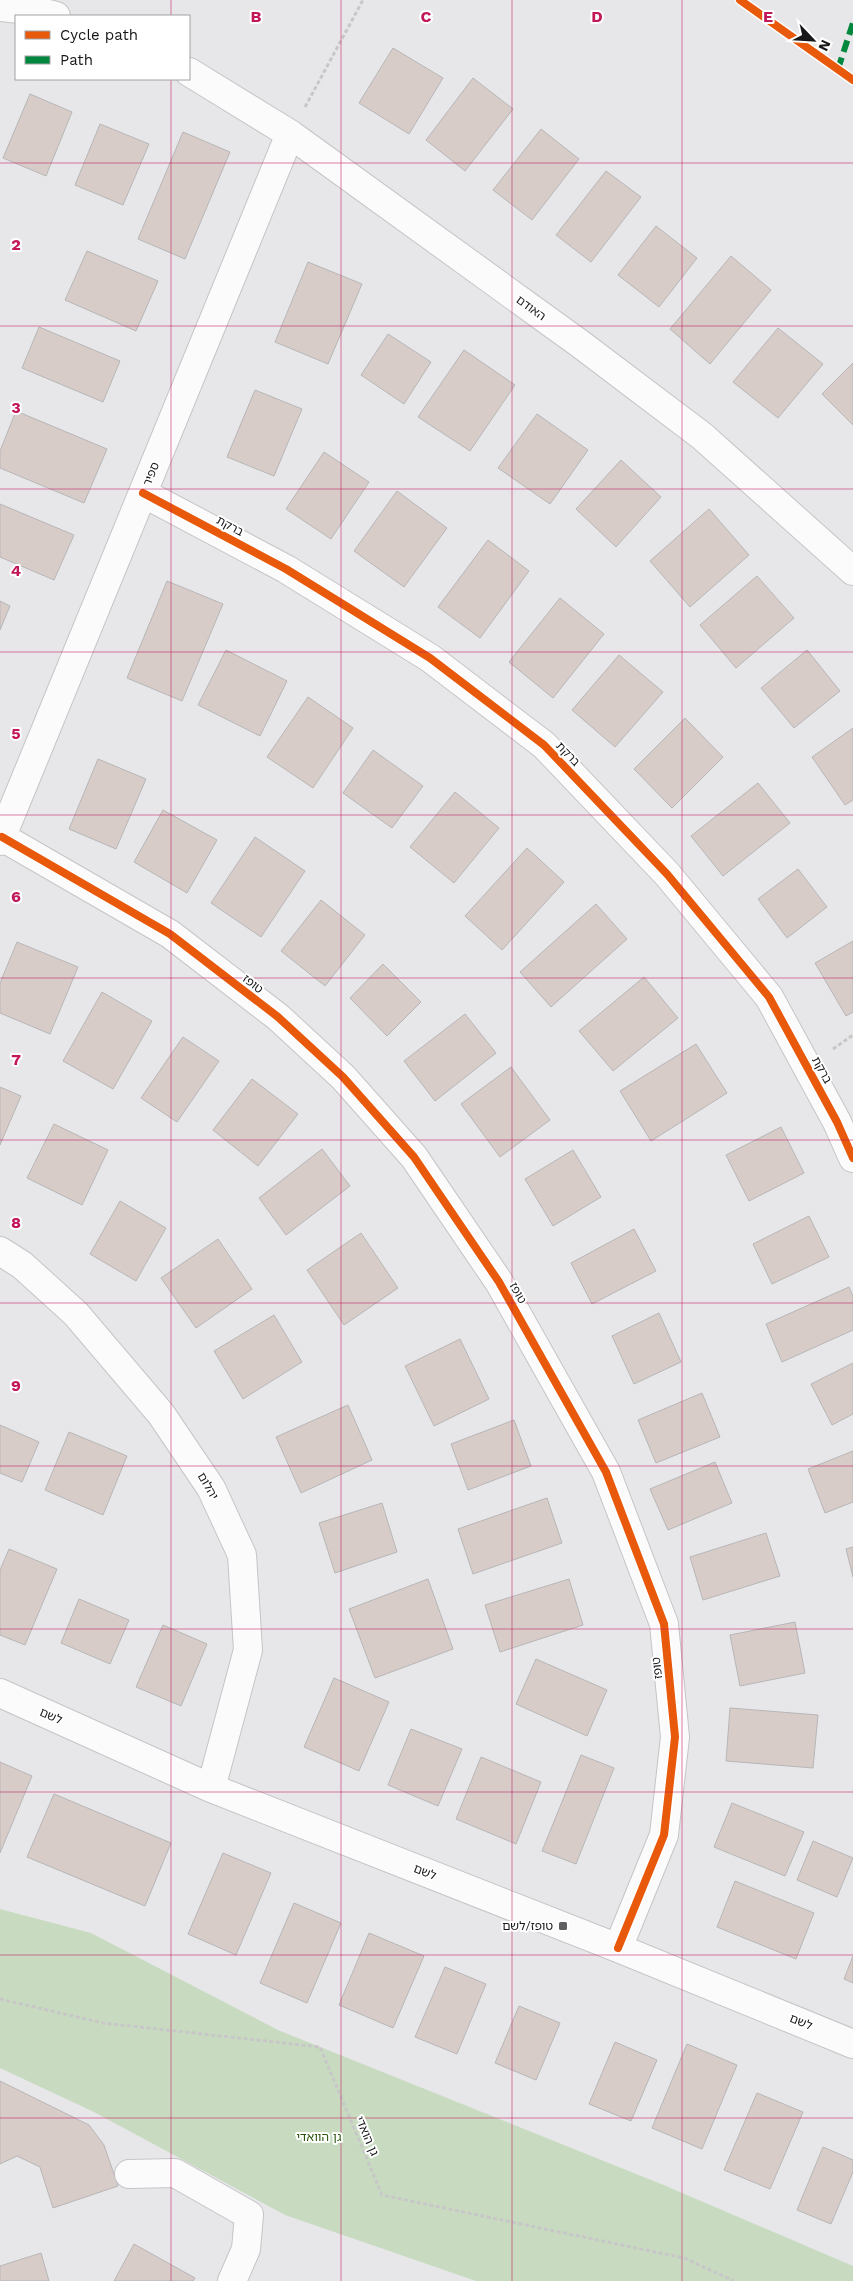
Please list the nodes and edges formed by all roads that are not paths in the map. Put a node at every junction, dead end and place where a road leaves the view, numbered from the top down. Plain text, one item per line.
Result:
1 (0, 7) edge
2 (46, 9) edge
3 (190, 73) edge
4 (290, 134) junction
5 (143, 493) junction
6 (853, 571) edge
7 (1, 839) edge
8 (853, 1158) edge
9 (0, 1251) edge
10 (0, 1693) edge
11 (211, 1788) junction
12 (618, 1948) junction
13 (853, 2044) edge
14 (129, 2174) dead end
15 (232, 2281) edge

1 - 2 street
3 - 4 street, האודם
4 - 5 street, ספיר
4 - 6 street, האודם
5 - 7 street, ספיר
5 - 8 street, ברקת
7 - 12 street, טופז
9 - 11 street, יהלום
10 - 11 street, לשם
11 - 12 street, לשם
12 - 13 street, לשם
14 - 15 street

